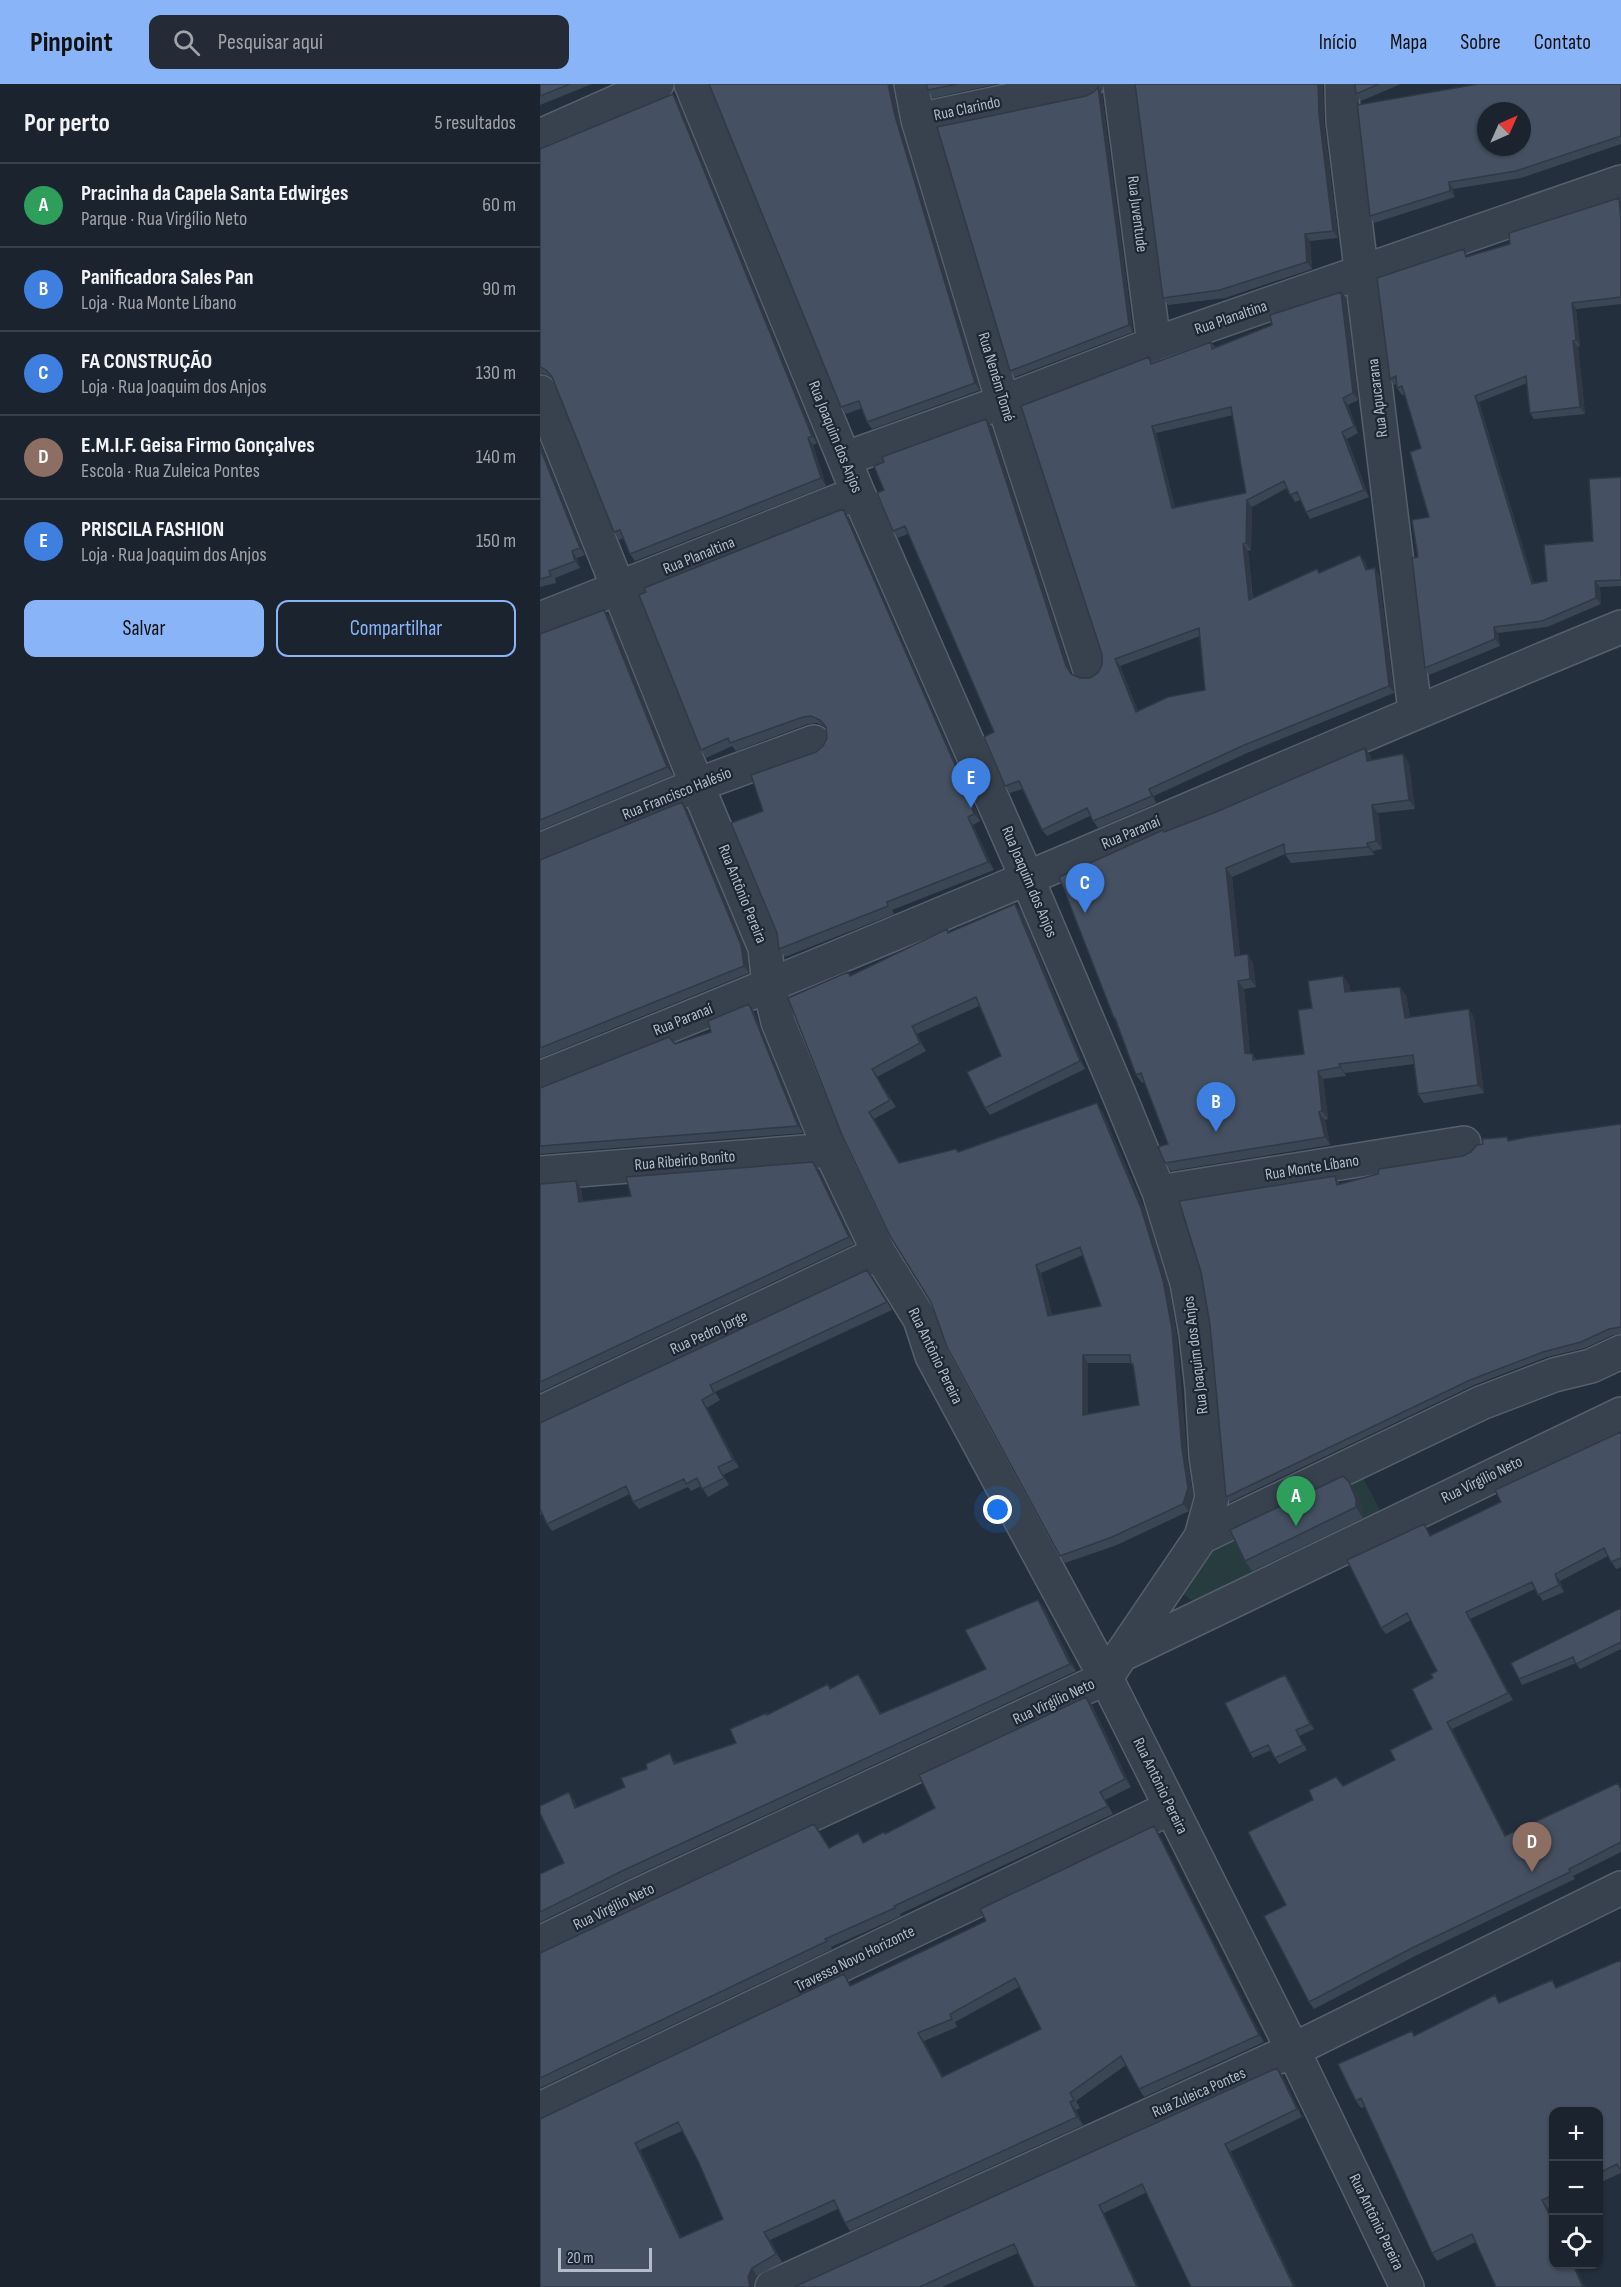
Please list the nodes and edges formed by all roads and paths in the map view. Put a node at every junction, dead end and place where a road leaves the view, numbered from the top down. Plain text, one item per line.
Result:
1 (657, 84) edge
2 (691, 84) edge
3 (910, 84) edge
4 (1087, 84) edge
5 (1120, 84) edge
6 (1342, 84) edge
7 (918, 120) junction
8 (540, 136) edge
9 (1621, 182) edge
10 (1363, 272) junction
11 (1154, 344) junction
12 (540, 393) edge
13 (1003, 402) junction
14 (844, 459) junction
15 (858, 493) junction
16 (619, 588) junction
17 (540, 619) edge
18 (1621, 627) edge
19 (1089, 667) dead end
20 (1415, 711) junction
21 (814, 742) dead end
22 (697, 784) junction
23 (540, 850) edge
24 (1027, 878) junction
25 (769, 986) junction
26 (540, 1078) edge
27 (1464, 1143) dead end
28 (830, 1150) junction
29 (540, 1173) edge
30 (1160, 1192) junction
31 (879, 1253) junction
32 (1621, 1352) edge
33 (540, 1413) edge
34 (1621, 1414) edge
35 (1201, 1537) junction
36 (1114, 1667) junction
37 (1170, 1808) junction
38 (1621, 1888) edge
39 (540, 1943) edge
40 (1293, 2050) junction
41 (540, 2109) edge
42 (772, 2287) edge
43 (1407, 2287) edge

1 - 8 street
2 - 14 street, Rua Joaquim dos Anjos
3 - 7 street, Rua Neném Tomé
4 - 7 street, Rua Clarindo
5 - 11 street, Rua Juventude
6 - 10 street, Rua Apucarana
7 - 13 street, Rua Neném Tomé
9 - 10 street, Rua Planaltina
10 - 11 street, Rua Planaltina
10 - 20 street, Rua Apucarana
11 - 13 street, Rua Planaltina
12 - 16 street, Rua Antônio Pereira
13 - 14 street, Rua Planaltina
13 - 19 street, Rua Neném Tomé
14 - 15 street, Rua Joaquim dos Anjos
15 - 16 street, Rua Planaltina
15 - 24 street, Rua Joaquim dos Anjos
16 - 17 street, Rua Planaltina
16 - 22 street, Rua Antônio Pereira
18 - 20 street, Rua Paranaí
20 - 24 street, Rua Paranaí
21 - 22 street, Rua Francisco Halésio
22 - 23 street, Rua Francisco Halésio
22 - 25 street, Rua Antônio Pereira
24 - 25 street, Rua Paranaí
24 - 30 street, Rua Joaquim dos Anjos
25 - 26 street, Rua Paranaí
25 - 28 street, Rua Antônio Pereira
27 - 30 street, Rua Monte Líbano
28 - 29 street, Rua Ribeirio Bonito
28 - 31 street, Rua Antônio Pereira
30 - 35 street, Rua Joaquim dos Anjos
31 - 33 street, Rua Pedro Jorge
31 - 36 street, Rua Antônio Pereira
32 - 35 street
34 - 36 street, Rua Virgílio Neto
35 - 36 street, Rua Joaquim dos Anjos
36 - 37 street, Rua Antônio Pereira
36 - 39 street, Rua Virgílio Neto
37 - 40 street, Rua Antônio Pereira
37 - 41 street, Travessa Novo Horizonte
38 - 40 street, Rua Zuleica Pontes
40 - 42 street, Rua Zuleica Pontes
40 - 43 street, Rua Antônio Pereira

